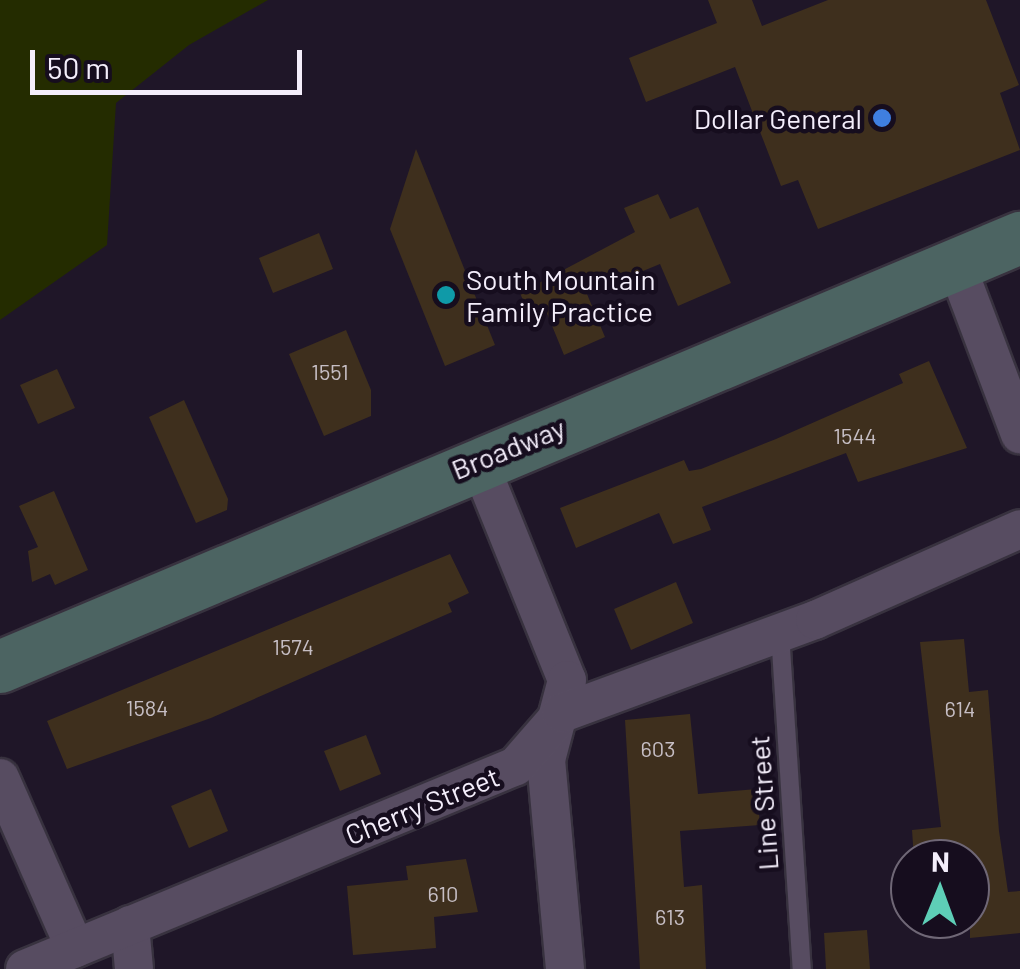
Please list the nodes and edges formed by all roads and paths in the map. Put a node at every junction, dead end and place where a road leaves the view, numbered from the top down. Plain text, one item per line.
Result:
1 (1020, 238) edge
2 (956, 264) junction
3 (1020, 434) edge
4 (478, 460) junction
5 (1020, 529) edge
6 (780, 633) junction
7 (0, 668) edge
8 (562, 713) junction
9 (0, 778) edge
10 (130, 926) junction
11 (75, 948) junction
12 (25, 969) edge
13 (134, 969) edge
14 (565, 969) edge
15 (802, 969) edge

1 - 2 main road, Broadway
2 - 3 street
2 - 4 main road, Broadway
4 - 7 main road, Broadway
4 - 8 street
5 - 6 street, Cherry Street
6 - 8 street, Cherry Street
6 - 15 lane, Line Street
8 - 10 street, Cherry Street
8 - 14 street
9 - 11 street
10 - 11 street, Cherry Street
10 - 13 street
11 - 12 street, Cherry Street

